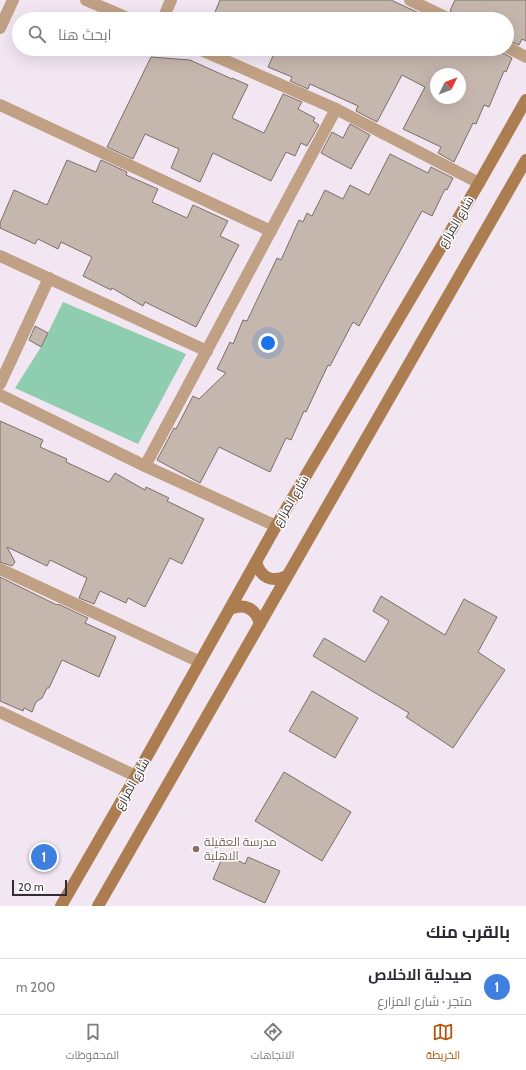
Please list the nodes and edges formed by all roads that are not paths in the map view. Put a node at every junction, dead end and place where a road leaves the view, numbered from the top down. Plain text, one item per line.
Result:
1 (13, 0) edge
2 (86, 0) edge
3 (172, 0) edge
4 (410, 0) edge
5 (114, 12) edge
6 (166, 12) edge
7 (435, 12) edge
8 (0, 28) edge
9 (514, 51) edge
10 (215, 56) edge
11 (526, 57) edge
12 (526, 100) edge
13 (0, 105) edge
14 (336, 109) junction
15 (526, 160) edge
16 (479, 183) junction
17 (271, 231) junction
18 (0, 256) edge
19 (49, 278) junction
20 (207, 351) junction
21 (0, 384) edge
22 (0, 395) edge
23 (145, 466) junction
24 (276, 526) junction
25 (256, 562) junction
26 (0, 569) edge
27 (287, 576) junction
28 (230, 609) junction
29 (260, 624) junction
30 (200, 662) junction
31 (0, 712) edge
32 (136, 776) junction
33 (61, 906) edge
34 (98, 906) edge

1 - 8 street
2 - 5 street
3 - 6 street
4 - 7 street
9 - 11 street
10 - 14 street
12 - 16 street, شارع المزارع
13 - 17 street
14 - 16 street
14 - 17 street
15 - 27 street
16 - 24 street, شارع المزارع
17 - 20 street
18 - 19 street
19 - 20 street
19 - 21 street
20 - 23 street
22 - 23 street
23 - 24 street
24 - 25 street, شارع المزارع
25 - 27 street
25 - 28 street, شارع المزارع
26 - 30 street
27 - 29 street
28 - 29 street
28 - 30 street, شارع المزارع
29 - 34 street
30 - 32 street, شارع المزارع
31 - 32 street
32 - 33 street, شارع المزارع

